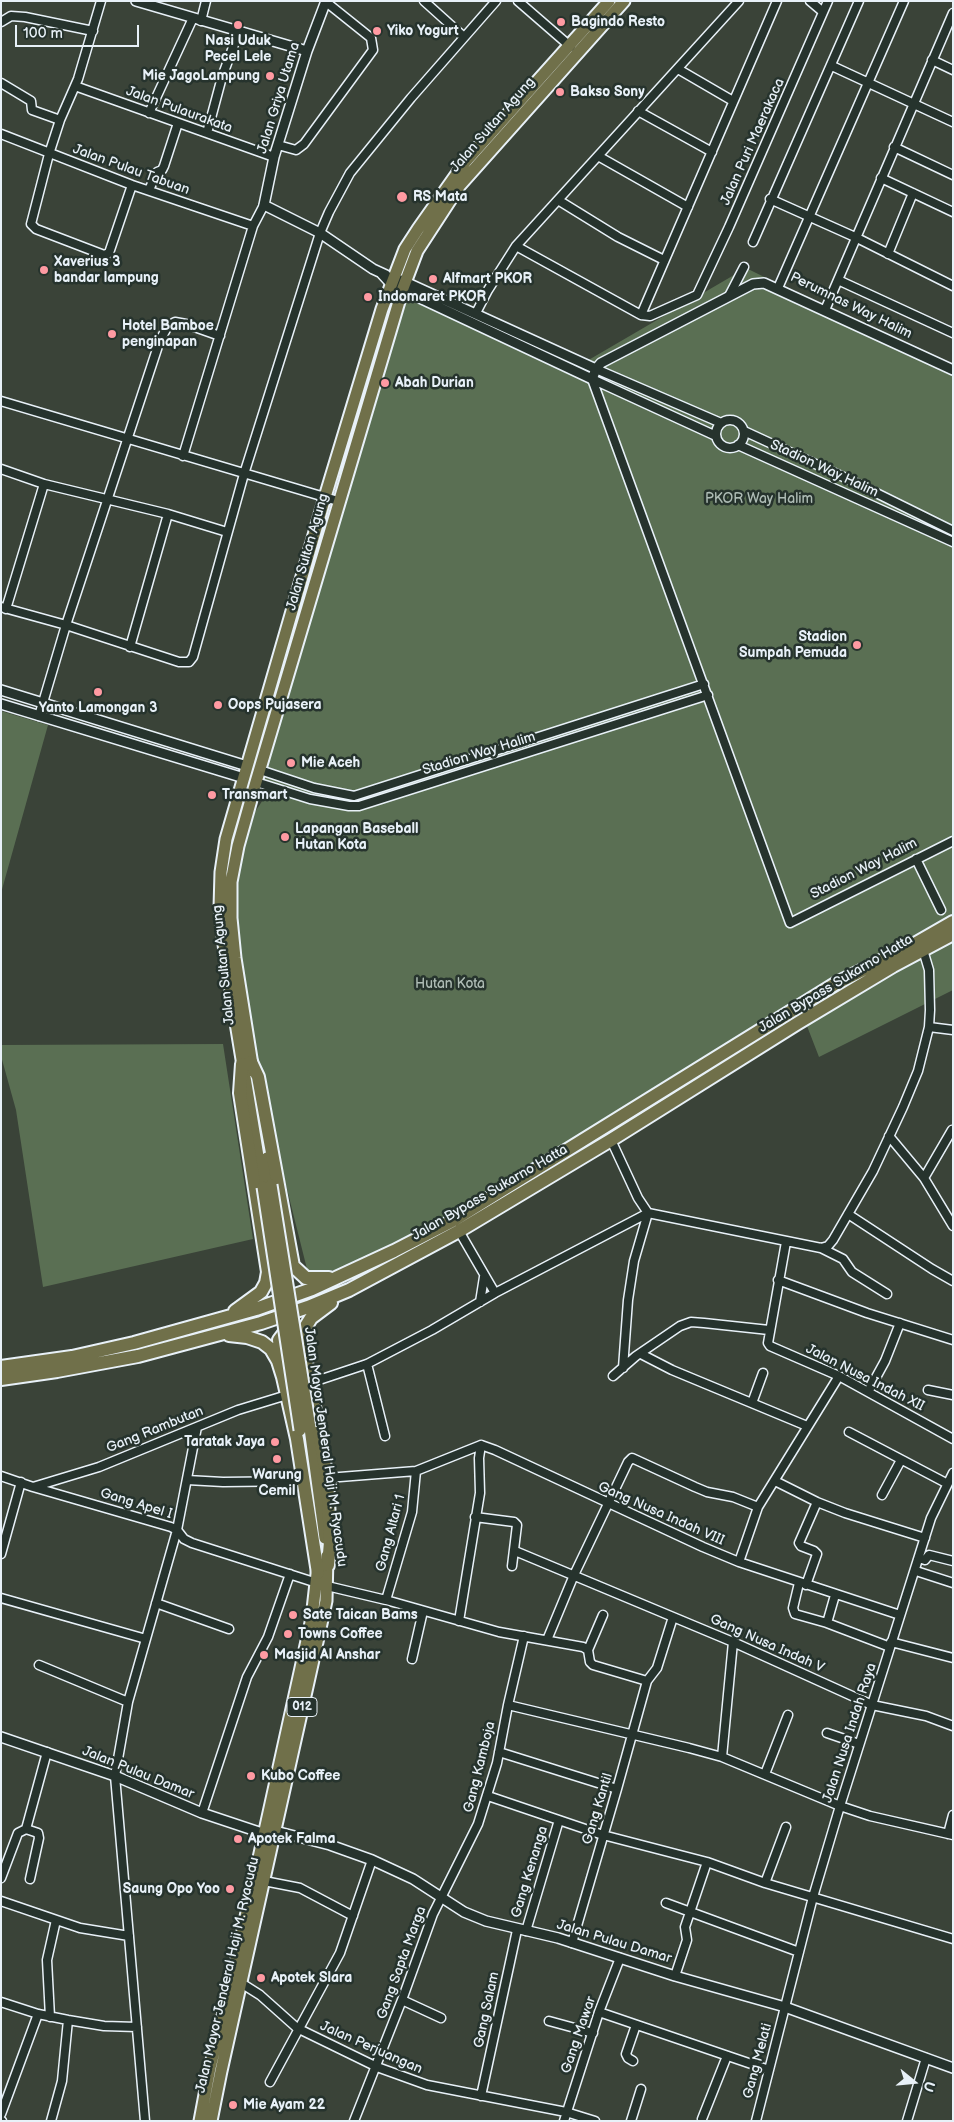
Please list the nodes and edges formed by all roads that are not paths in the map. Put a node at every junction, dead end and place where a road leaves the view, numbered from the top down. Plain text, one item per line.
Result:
1 (101, 1) edge
2 (136, 1) edge
3 (206, 1) edge
4 (424, 1) edge
5 (496, 1) edge
6 (518, 1) edge
7 (609, 1) edge
8 (624, 1) edge
9 (739, 1) edge
10 (777, 1) edge
11 (810, 1) edge
12 (828, 1) edge
13 (859, 1) edge
14 (904, 1) edge
15 (326, 2) edge
16 (823, 12) junction
17 (953, 13) edge
18 (197, 20) junction
19 (1, 22) edge
20 (93, 31) junction
21 (239, 31) junction
22 (464, 37) junction
23 (573, 49) junction
24 (307, 51) junction
25 (932, 60) junction
26 (832, 66) junction
27 (678, 69) junction
28 (953, 70) edge
29 (1, 83) edge
30 (869, 83) junction
31 (75, 86) junction
32 (732, 102) junction
33 (914, 104) junction
34 (638, 111) junction
35 (149, 113) junction
36 (60, 120) junction
37 (953, 122) edge
38 (178, 123) junction
39 (207, 133) junction
40 (1, 134) edge
41 (278, 145) junction
42 (894, 147) junction
43 (712, 152) junction
44 (49, 154) junction
45 (598, 156) junction
46 (274, 158) junction
47 (953, 175) edge
48 (881, 178) junction
49 (132, 185) junction
50 (149, 190) junction
51 (913, 193) junction
52 (770, 199) junction
53 (558, 200) junction
54 (264, 205) junction
55 (688, 207) junction
56 (953, 212) edge
57 (808, 216) junction
58 (253, 226) junction
59 (320, 233) junction
60 (854, 237) junction
61 (753, 242) dead end
62 (516, 246) junction
63 (888, 254) junction
64 (664, 260) junction
65 (744, 267) dead end
66 (838, 280) junction
67 (398, 283) junction
68 (953, 286) edge
69 (778, 288) junction
70 (729, 296) junction
71 (825, 310) junction
72 (476, 313) junction
73 (641, 314) junction
74 (953, 332) edge
75 (220, 336) junction
76 (596, 369) junction
77 (953, 370) edge
78 (592, 379) junction
79 (2, 403) edge
80 (721, 423) junction
81 (744, 432) junction
82 (716, 436) junction
83 (128, 438) junction
84 (738, 445) junction
85 (183, 456) junction
86 (1, 469) edge
87 (244, 474) junction
88 (44, 484) junction
89 (877, 493) junction
90 (325, 497) junction
91 (107, 500) junction
92 (338, 501) junction
93 (872, 506) junction
94 (168, 514) junction
95 (917, 514) junction
96 (912, 524) junction
97 (953, 531) edge
98 (227, 532) junction
99 (953, 542) edge
100 (4, 608) edge
101 (66, 625) junction
102 (130, 647) junction
103 (704, 684) junction
104 (1, 690) edge
105 (708, 695) junction
106 (43, 702) junction
107 (1, 704) edge
108 (39, 716) junction
109 (247, 766) junction
110 (260, 770) junction
111 (244, 778) junction
112 (256, 782) junction
113 (953, 840) edge
114 (916, 859) junction
115 (941, 910) dead end
116 (953, 922) edge
117 (953, 934) edge
118 (922, 950) junction
119 (929, 1027) junction
120 (953, 1030) edge
121 (247, 1063) junction
122 (952, 1130) edge
123 (889, 1136) junction
124 (611, 1140) junction
125 (569, 1149) junction
126 (575, 1162) junction
127 (924, 1178) junction
128 (267, 1186) joint
129 (648, 1213) junction
130 (848, 1214) junction
131 (952, 1223) edge
132 (459, 1231) junction
133 (786, 1242) junction
134 (822, 1248) junction
135 (293, 1266) junction
136 (268, 1272) junction
137 (484, 1277) junction
138 (337, 1278) junction
139 (778, 1280) junction
140 (953, 1281) edge
141 (349, 1290) junction
142 (495, 1293) junction
143 (887, 1294) dead end
144 (480, 1302) junction
145 (222, 1319) junction
146 (900, 1323) junction
147 (769, 1330) junction
148 (215, 1336) junction
149 (304, 1340) junction
150 (953, 1340) edge
151 (641, 1354) junction
152 (367, 1364) junction
153 (1, 1368) edge
154 (623, 1368) junction
155 (763, 1373) dead end
156 (613, 1376) dead end
157 (839, 1376) junction
158 (283, 1377) junction
159 (1, 1379) edge
160 (310, 1383) junction
161 (928, 1390) dead end
162 (868, 1392) junction
163 (287, 1395) junction
164 (953, 1395) edge
165 (752, 1403) junction
166 (197, 1426) junction
167 (807, 1426) junction
168 (849, 1432) dead end
169 (385, 1436) dead end
170 (953, 1439) edge
171 (481, 1446) junction
172 (901, 1460) junction
173 (416, 1471) junction
174 (953, 1473) edge
175 (1, 1476) edge
176 (327, 1478) junction
177 (188, 1480) junction
178 (304, 1481) junction
179 (775, 1481) junction
180 (21, 1482) junction
181 (946, 1483) junction
182 (33, 1487) junction
183 (882, 1495) dead end
184 (817, 1502) junction
185 (609, 1504) junction
186 (758, 1507) junction
187 (475, 1517) junction
188 (177, 1530) junction
189 (925, 1538) junction
190 (515, 1551) junction
191 (1, 1554) edge
192 (919, 1558) junction
193 (953, 1561) edge
194 (739, 1562) junction
195 (512, 1566) dead end
196 (916, 1571) junction
197 (290, 1574) junction
198 (574, 1575) junction
199 (322, 1576) junction
200 (953, 1582) edge
201 (802, 1584) junction
202 (835, 1595) junction
203 (1, 1598) edge
204 (386, 1600) junction
205 (156, 1603) junction
206 (424, 1611) junction
207 (603, 1615) dead end
208 (900, 1615) junction
209 (673, 1617) junction
210 (459, 1621) junction
211 (827, 1623) junction
212 (229, 1629) dead end
213 (524, 1636) junction
214 (146, 1639) junction
215 (547, 1640) junction
216 (733, 1642) junction
217 (891, 1644) junction
218 (588, 1650) junction
219 (953, 1658) edge
220 (412, 1659) dead end
221 (39, 1665) dead end
222 (647, 1681) junction
223 (128, 1702) junction
224 (508, 1704) junction
225 (872, 1704) junction
226 (788, 1715) dead end
227 (953, 1726) edge
228 (827, 1733) dead end
229 (632, 1735) junction
230 (1, 1737) edge
231 (859, 1744) junction
232 (47, 1752) junction
233 (499, 1752) junction
234 (722, 1757) junction
235 (765, 1774) junction
236 (115, 1776) junction
237 (618, 1790) junction
238 (488, 1796) junction
239 (840, 1806) junction
240 (202, 1813) junction
241 (953, 1815) edge
242 (559, 1820) junction
243 (786, 1828) dead end
244 (26, 1829) junction
245 (270, 1833) junction
246 (950, 1834) edge
247 (602, 1835) junction
248 (372, 1860) junction
249 (707, 1862) junction
250 (1, 1878) edge
251 (30, 1879) dead end
252 (264, 1881) junction
253 (765, 1882) junction
254 (440, 1897) junction
255 (813, 1897) junction
256 (1, 1901) edge
257 (666, 1903) dead end
258 (691, 1912) junction
259 (353, 1916) junction
260 (56, 1920) junction
261 (522, 1931) junction
262 (129, 1936) junction
263 (953, 1939) edge
264 (572, 1943) junction
265 (800, 1952) junction
266 (620, 1958) junction
267 (675, 1976) junction
268 (241, 1983) junction
269 (402, 2000) junction
270 (1, 2002) edge
271 (785, 2007) junction
272 (600, 2012) junction
273 (38, 2014) junction
274 (50, 2016) junction
275 (441, 2018) dead end
276 (68, 2020) junction
277 (549, 2020) dead end
278 (636, 2024) junction
279 (137, 2027) junction
280 (297, 2028) junction
281 (593, 2033) junction
282 (727, 2056) junction
283 (926, 2058) junction
284 (633, 2060) dead end
285 (376, 2067) junction
286 (953, 2068) edge
287 (215, 2070) junction
288 (769, 2070) junction
289 (270, 2082) dead end
290 (213, 2083) junction
291 (641, 2089) dead end
292 (481, 2096) junction
293 (2, 2112) edge
294 (566, 2112) junction
295 (702, 2119) dead end
296 (756, 2120) edge
297 (51, 2121) edge
298 (145, 2121) edge
299 (200, 2121) edge
300 (211, 2121) edge
301 (354, 2121) edge
302 (564, 2121) edge
303 (595, 2121) edge
304 (631, 2121) edge
305 (907, 2121) edge

1 - 20 street
2 - 18 street
3 - 18 street
4 - 22 street
5 - 22 street
6 - 23 street
7 - 23 main road, Jalan Sultan Agung
8 - 23 main road, Jalan Sultan Agung
9 - 27 street
10 - 32 street
11 - 16 street
12 - 16 street, Jalan Puri Maerakaca
13 - 26 street
14 - 30 street, Perumnas Way Halim
15 - 24 street, Jalan Griya Utama
15 - 41 street
16 - 73 street, Jalan Puri Maerakaca
17 - 25 street
18 - 21 street
18 - 35 street
19 - 20 street
20 - 31 street
21 - 24 street
21 - 39 street
22 - 59 street
23 - 67 main road, Jalan Sultan Agung
24 - 41 street, Jalan Griya Utama
25 - 28 street
25 - 33 street
26 - 30 street
26 - 52 street
27 - 32 street
27 - 34 street
29 - 36 street
30 - 33 street
30 - 57 street, Perumnas Way Halim
31 - 35 street, Jalan Pulaurakata
31 - 36 street
32 - 43 street
33 - 37 street
33 - 42 street
34 - 43 street
34 - 45 street
35 - 38 street, Jalan Pulaurakata
36 - 44 street
38 - 39 street, Jalan Pulaurakata
38 - 50 street
39 - 46 street, Jalan Pulaurakata
40 - 44 street, Jalan Pulau Tabuan
41 - 46 street, Jalan Griya Utama
42 - 47 street
42 - 48 street
43 - 55 street
44 - 49 street, Jalan Pulau Tabuan
44 - 49 street
45 - 53 street
45 - 55 street
46 - 54 street, Jalan Griya Utama
48 - 51 street
48 - 60 street
49 - 50 street, Jalan Pulau Tabuan
50 - 58 street, Jalan Pulau Tabuan
51 - 56 street
51 - 63 street
52 - 57 street
52 - 61 street
53 - 62 street
53 - 64 street
54 - 58 street
54 - 59 street
55 - 64 street
57 - 60 street
57 - 69 street, Perumnas Way Halim
58 - 75 street
59 - 67 street
59 - 87 street
60 - 63 street
60 - 66 street
62 - 72 street
62 - 73 street
63 - 68 street
64 - 73 street
65 - 70 street
66 - 71 street
66 - 74 street
67 - 72 street
67 - 78 street
67 - 90 main road, Jalan Sultan Agung
67 - 92 main road, Jalan Sultan Agung
69 - 70 street
69 - 71 street, Perumnas Way Halim
70 - 76 street
71 - 77 street, Perumnas Way Halim
72 - 76 street
75 - 83 street
75 - 85 street
76 - 78 street
76 - 80 street
78 - 82 street
78 - 103 street, Stadion Way Halim
79 - 83 street
80 - 81 street
80 - 82 street
81 - 84 street
81 - 89 street, Stadion Way Halim
82 - 84 street
83 - 85 street
83 - 91 street
84 - 93 street, Stadion Way Halim
85 - 87 street
86 - 88 street
87 - 90 street
87 - 98 street
88 - 91 street
88 - 100 street
89 - 93 street
89 - 95 street, Stadion Way Halim
90 - 92 street
90 - 109 main road, Jalan Sultan Agung
91 - 94 street
91 - 101 street
92 - 110 main road, Jalan Sultan Agung
93 - 96 street, Stadion Way Halim
94 - 98 street
94 - 102 street
95 - 96 street
95 - 97 street, Stadion Way Halim
96 - 99 street, Stadion Way Halim
98 - 102 street
100 - 101 street
101 - 102 street
101 - 106 street
103 - 105 street, Stadion Way Halim
103 - 110 street, Stadion Way Halim
104 - 106 street
105 - 112 street, Stadion Way Halim
105 - 114 street, Stadion Way Halim
106 - 108 street
106 - 109 street
107 - 108 street
108 - 111 street
109 - 111 main road, Jalan Sultan Agung
110 - 112 main road, Jalan Sultan Agung
111 - 121 main road, Jalan Sultan Agung
112 - 121 main road, Jalan Sultan Agung
113 - 114 street, Stadion Way Halim
114 - 115 street
116 - 125 highway, Jalan Bypass Sukarno Hatta
117 - 118 highway, Jalan Bypass Sukarno Hatta
118 - 119 street
118 - 124 highway, Jalan Bypass Sukarno Hatta
119 - 120 street
119 - 123 street
121 - 128 main road, Jalan Sultan Agung
121 - 135 highway
121 - 136 highway
122 - 127 street
123 - 127 street
123 - 130 street
124 - 126 highway, Jalan Bypass Sukarno Hatta
124 - 129 street
125 - 126 highway
125 - 138 highway, Jalan Bypass Sukarno Hatta
126 - 132 highway, Jalan Bypass Sukarno Hatta
127 - 131 street
128 - 199 main road, Jalan Mayor Jenderal Haji M. Ryacudu / 012, bridge
129 - 133 street
129 - 142 street
129 - 154 street
130 - 134 street
130 - 140 street
132 - 137 street
132 - 141 highway, Jalan Bypass Sukarno Hatta
133 - 134 street
133 - 139 street
134 - 143 street
135 - 136 highway
135 - 138 highway
136 - 145 highway
137 - 142 street
137 - 144 street
138 - 145 highway, Jalan Bypass Sukarno Hatta
139 - 146 street
139 - 147 street
141 - 148 highway, Jalan Bypass Sukarno Hatta
141 - 149 highway
142 - 144 street
144 - 152 street
145 - 153 highway, Jalan Bypass Sukarno Hatta
146 - 150 street
146 - 162 street
147 - 151 street
147 - 157 street, Jalan Nusa Indah XII
148 - 158 highway
148 - 159 highway, Jalan Bypass Sukarno Hatta
149 - 158 highway
149 - 160 highway
151 - 154 street
151 - 165 street
152 - 160 street
152 - 169 street
154 - 156 street
155 - 165 street
157 - 162 street, Jalan Nusa Indah XII
157 - 167 street
158 - 163 highway
160 - 176 highway
161 - 164 street
162 - 170 street, Jalan Nusa Indah XII
163 - 166 street, Gang Rambutan
163 - 178 highway
165 - 167 street
166 - 177 street
166 - 182 street, Gang Rambutan
167 - 179 street
168 - 172 street
171 - 173 street
171 - 185 street, Gang Nusa Indah VIII
171 - 187 street
172 - 181 street
172 - 183 street
173 - 176 street
173 - 204 street, Gang Altari 1
174 - 181 street, Jalan Nusa Indah Raya
175 - 180 street, Gang Apel I
176 - 199 highway
177 - 178 street
177 - 188 street
178 - 199 highway
179 - 184 street
179 - 186 street
180 - 182 street, Gang Apel I
180 - 191 street
181 - 189 street, Jalan Nusa Indah Raya
182 - 188 street, Gang Apel I
184 - 189 street
184 - 201 street
185 - 186 street
185 - 194 street, Gang Nusa Indah VIII
185 - 198 street
186 - 194 street
187 - 190 street
187 - 210 street
188 - 197 street, Gang Apel I
188 - 205 street
189 - 192 street, Jalan Nusa Indah Raya
190 - 195 street
190 - 198 street, Gang Nusa Indah V
192 - 193 street
192 - 196 street, Jalan Nusa Indah Raya
194 - 201 street, Gang Nusa Indah VIII
196 - 200 street
196 - 208 street, Jalan Nusa Indah Raya
197 - 199 street, Gang Apel I
197 - 240 street
198 - 209 street, Gang Nusa Indah V
198 - 215 street
199 - 204 street, Gang Apel I
199 - 245 main road, Jalan Mayor Jenderal Haji M. Ryacudu / 012
201 - 202 street, Gang Nusa Indah VIII
201 - 211 street
202 - 208 street, Gang Nusa Indah VIII
202 - 211 street
203 - 214 street
204 - 206 street, Gang Apel I
205 - 212 street
205 - 214 street
206 - 210 street, Gang Apel I
206 - 220 street
207 - 218 street
208 - 217 street, Jalan Nusa Indah Raya
209 - 216 street, Gang Nusa Indah V
209 - 222 street, Gang Kantil
210 - 213 street, Gang Apel I
211 - 217 street
213 - 215 street, Gang Apel I
213 - 224 street, Gang Kamboja
214 - 223 street
215 - 218 street, Gang Apel I
216 - 225 street, Gang Nusa Indah V
216 - 234 street
217 - 219 street
217 - 225 street, Jalan Nusa Indah Raya
218 - 222 street
221 - 223 street
222 - 229 street, Gang Kantil
223 - 236 street
224 - 229 street
224 - 233 street, Gang Kamboja
225 - 227 street, Gang Nusa Indah V
225 - 231 street, Jalan Nusa Indah Raya
226 - 235 street
228 - 231 street
229 - 234 street
229 - 237 street, Gang Kantil
230 - 232 street, Jalan Pulau Damar
231 - 239 street, Jalan Nusa Indah Raya
232 - 236 street, Jalan Pulau Damar
232 - 244 street
233 - 237 street
233 - 238 street, Gang Kamboja
234 - 235 street
235 - 239 street
236 - 240 street, Jalan Pulau Damar
236 - 262 street
237 - 247 street, Gang Kantil
238 - 242 street
238 - 254 street, Gang Kamboja
239 - 246 street
239 - 255 street, Jalan Nusa Indah Raya
240 - 245 street, Jalan Pulau Damar
241 - 246 street
242 - 247 street
242 - 261 street, Gang Kenanga
243 - 253 street
244 - 250 street
244 - 251 street
245 - 248 street, Jalan Pulau Damar
245 - 252 main road, Jalan Mayor Jenderal Haji M. Ryacudu / 012
245 - 287 main road, Jalan Mayor Jenderal Haji M. Ryacudu / 012
247 - 249 street
247 - 264 street, Gang Kantil
248 - 254 street, Jalan Pulau Damar
248 - 259 street
249 - 253 street
249 - 258 street
252 - 259 street
252 - 268 main road, Jalan Mayor Jenderal Haji M. Ryacudu / 012
253 - 255 street
254 - 261 street, Jalan Pulau Damar
254 - 269 street, Gang Sapta Marga
255 - 263 street
255 - 265 street, Jalan Nusa Indah Raya
256 - 260 street
257 - 258 street
258 - 265 street
258 - 267 street
259 - 280 street
260 - 262 street
260 - 274 street
261 - 264 street, Jalan Pulau Damar
261 - 292 street, Gang Salam
262 - 279 street
264 - 266 street, Jalan Pulau Damar
265 - 271 street, Jalan Nusa Indah Raya
266 - 267 street, Jalan Pulau Damar
266 - 272 street, Gang Mawar
267 - 271 street, Jalan Pulau Damar
268 - 280 street, Jalan Perjuangan
268 - 287 main road, Jalan Mayor Jenderal Haji M. Ryacudu / 012
269 - 275 street
269 - 285 street, Gang Sapta Marga
270 - 273 street
271 - 283 street, Jalan Pulau Damar
271 - 288 street, Gang Melati
272 - 278 street
272 - 281 street, Gang Mawar
273 - 274 street
273 - 293 street
274 - 276 street
276 - 279 street
276 - 297 street
277 - 281 street
278 - 282 street
278 - 284 street
279 - 298 street
280 - 285 street, Jalan Perjuangan
280 - 289 street
281 - 294 street, Gang Mawar
282 - 288 street
282 - 295 street
283 - 286 street, Jalan Pulau Damar
283 - 305 street
285 - 292 street, Jalan Perjuangan
285 - 301 street, Gang Sapta Marga
287 - 290 main road, Jalan Mayor Jenderal Haji M. Ryacudu / 012
288 - 296 street, Gang Melati
290 - 299 main road, Jalan Mayor Jenderal Haji M. Ryacudu / 012
290 - 300 main road, Jalan Mayor Jenderal Haji M. Ryacudu / 012
291 - 304 street
292 - 294 street, Jalan Perjuangan
294 - 302 street, Gang Mawar
294 - 303 street, Jalan Perjuangan

